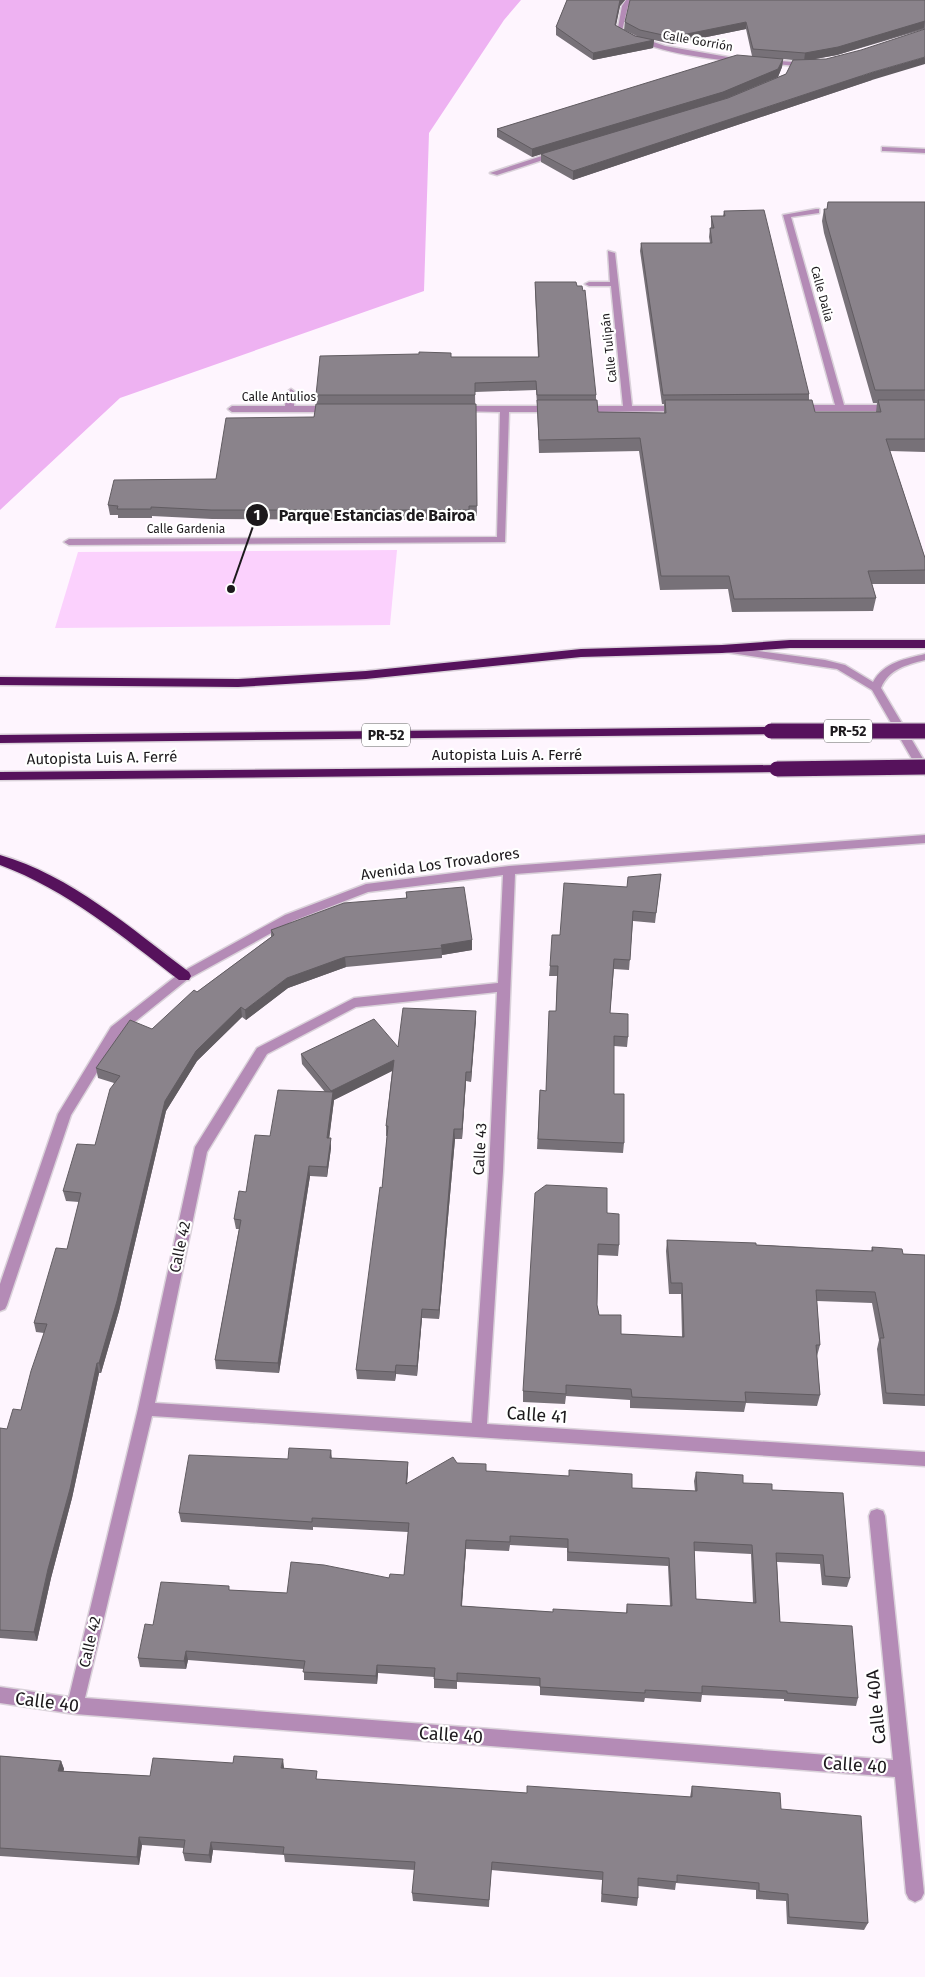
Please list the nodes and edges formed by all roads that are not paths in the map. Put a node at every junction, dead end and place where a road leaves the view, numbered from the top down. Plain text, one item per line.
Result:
1 (629, 0) edge
2 (750, 60) edge
3 (760, 61) edge
4 (790, 64) junction
5 (813, 64) edge
6 (786, 72) edge
7 (885, 149) dead end
8 (568, 151) edge
9 (925, 151) edge
10 (494, 173) dead end
11 (816, 211) dead end
12 (610, 253) dead end
13 (589, 284) dead end
14 (614, 284) junction
15 (291, 392) dead end
16 (792, 408) edge
17 (840, 408) junction
18 (925, 408) edge
19 (232, 409) dead end
20 (288, 409) junction
21 (348, 409) edge
22 (446, 409) edge
23 (505, 409) junction
24 (628, 409) junction
25 (686, 409) edge
26 (69, 542) dead end
27 (925, 644) edge
28 (722, 649) junction
29 (925, 657) edge
30 (0, 681) edge
31 (876, 688) junction
32 (925, 731) edge
33 (0, 739) edge
34 (925, 767) edge
35 (925, 771) edge
36 (0, 776) edge
37 (925, 839) edge
38 (0, 860) edge
39 (509, 870) junction
40 (184, 976) junction
41 (504, 987) junction
42 (0, 1305) edge
43 (146, 1409) junction
44 (479, 1430) junction
45 (925, 1459) edge
46 (877, 1516) dead end
47 (0, 1695) edge
48 (75, 1706) junction
49 (902, 1769) junction
50 (914, 1893) dead end

1 - 2 street, Calle Gorrión
3 - 4 street
4 - 5 street
4 - 6 street
7 - 9 street
8 - 10 street
11 - 17 street, Calle Dalia
12 - 14 street, Calle Tulipán
13 - 14 street
14 - 24 street, Calle Tulipán
15 - 20 street
16 - 17 street
17 - 18 street
19 - 20 street, Calle Antulios
20 - 21 street, Calle Antulios
22 - 23 street
23 - 24 street
23 - 26 street, Calle Gardenia
24 - 25 street
27 - 28 highway
28 - 30 highway
28 - 31 street
29 - 31 street
31 - 35 street
32 - 33 highway, Autopista Luis A. Ferré / PR-52, bridge
34 - 36 highway, Autopista Luis A. Ferré, bridge
37 - 39 street, Avenida Los Trovadores
38 - 40 highway
39 - 40 street, Avenida Los Trovadores
39 - 41 street, Calle 43
40 - 42 street, Avenida Los Trovadores
41 - 43 street, Calle 42
41 - 44 street, Calle 43
43 - 44 street, Calle 41
43 - 48 street, Calle 42
44 - 45 street, Calle 41
46 - 49 street, Calle 40A
47 - 48 street, Calle 40
48 - 49 street, Calle 40
49 - 50 street, Calle 40A

